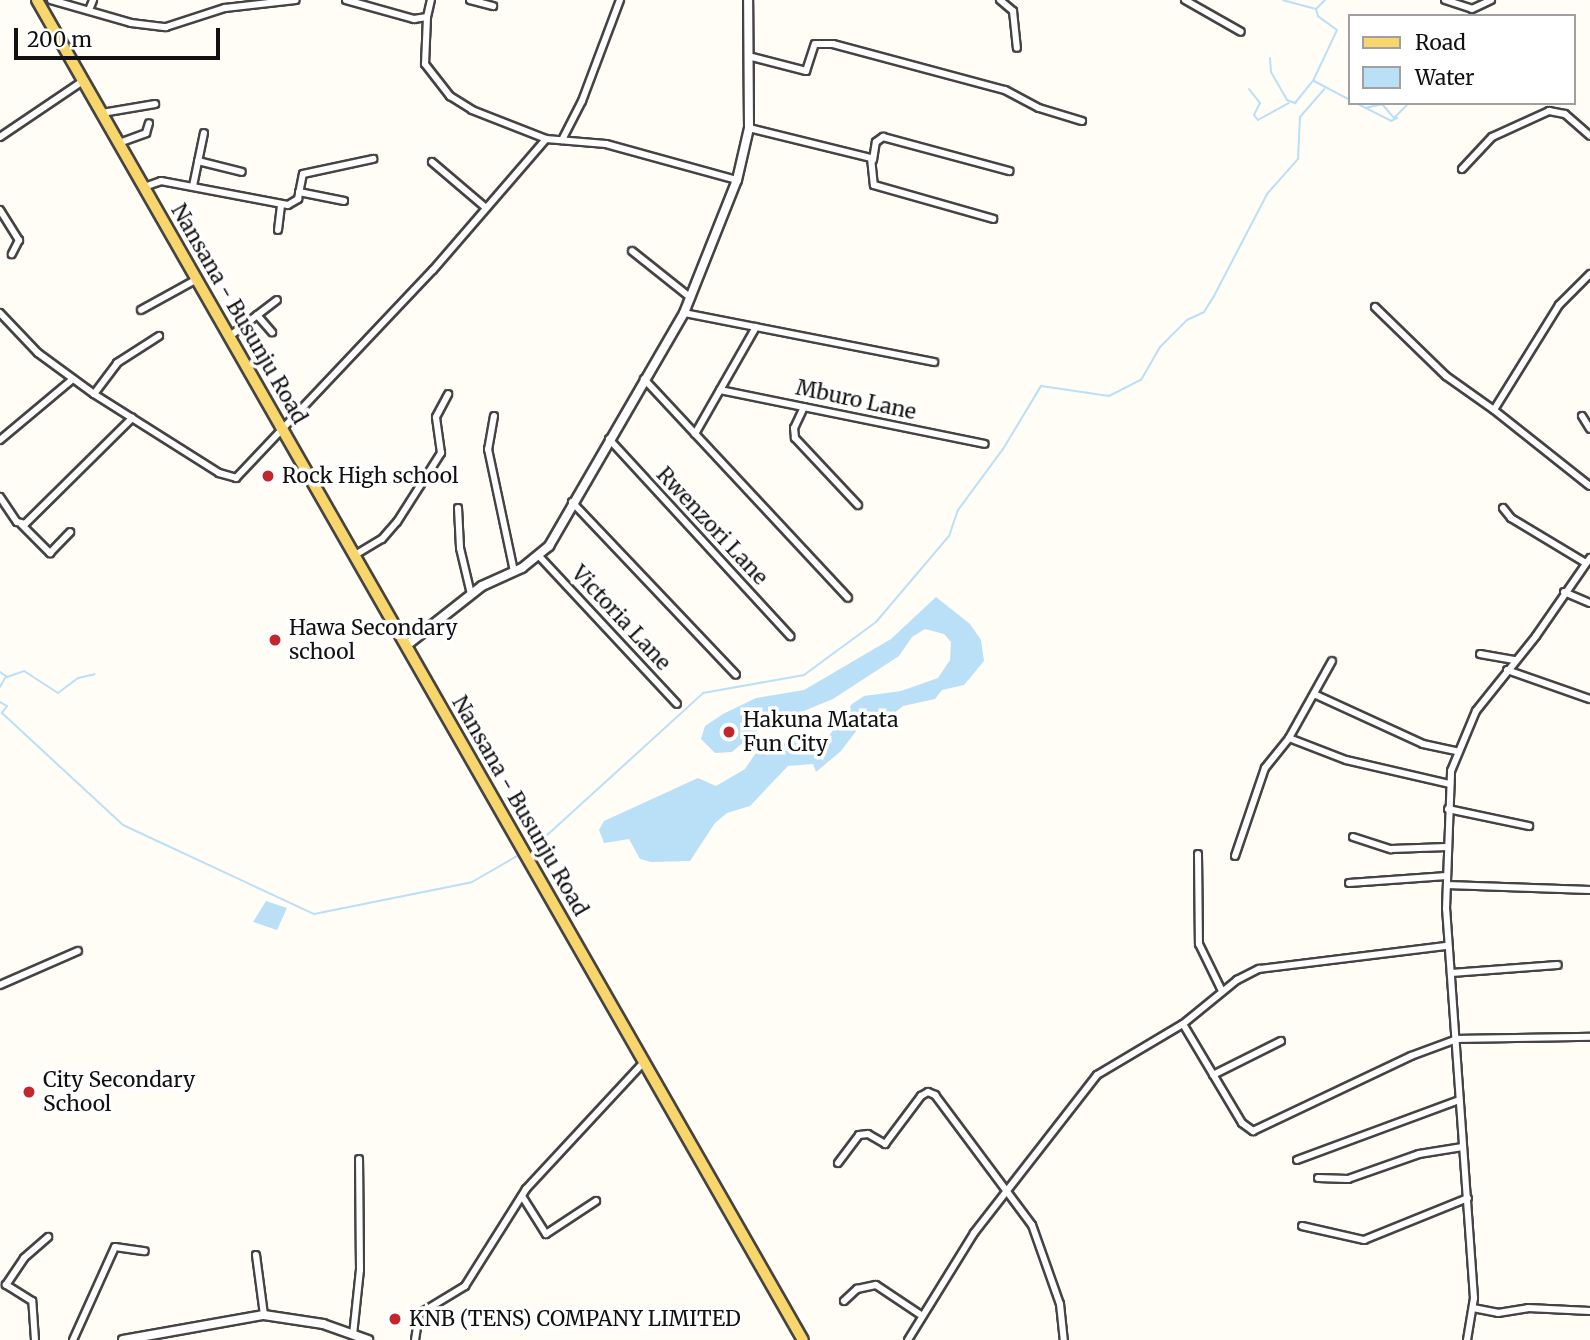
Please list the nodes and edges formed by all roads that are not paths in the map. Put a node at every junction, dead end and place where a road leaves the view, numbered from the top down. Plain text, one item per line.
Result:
1 (37, 0) edge
2 (51, 0) edge
3 (93, 0) edge
4 (296, 0) edge
5 (346, 0) edge
6 (431, 0) edge
7 (470, 0) edge
8 (620, 0) edge
9 (748, 0) edge
10 (1000, 0) edge
11 (1185, 0) edge
12 (1445, 0) edge
13 (1491, 0) edge
14 (493, 6) dead end
15 (89, 10) junction
16 (426, 17) junction
17 (1241, 32) dead end
18 (1017, 48) dead end
19 (752, 57) junction
20 (83, 81) junction
21 (155, 104) dead end
22 (102, 113) junction
23 (1082, 121) dead end
24 (149, 123) dead end
25 (749, 128) junction
26 (204, 133) dead end
27 (1590, 136) edge
28 (0, 137) edge
29 (546, 139) junction
30 (562, 140) junction
31 (119, 143) junction
32 (373, 159) dead end
33 (198, 161) junction
34 (432, 162) dead end
35 (873, 162) junction
36 (1462, 169) dead end
37 (1009, 171) dead end
38 (242, 172) dead end
39 (737, 180) junction
40 (193, 186) junction
41 (144, 187) junction
42 (299, 192) junction
43 (344, 201) dead end
44 (281, 204) junction
45 (486, 208) junction
46 (0, 210) edge
47 (993, 219) dead end
48 (278, 230) dead end
49 (632, 251) dead end
50 (12, 254) dead end
51 (1590, 274) edge
52 (197, 279) junction
53 (691, 299) junction
54 (278, 300) dead end
55 (1375, 307) dead end
56 (141, 310) dead end
57 (0, 313) edge
58 (684, 313) junction
59 (257, 315) junction
60 (756, 327) junction
61 (272, 332) dead end
62 (159, 335) dead end
63 (230, 336) junction
64 (934, 362) dead end
65 (73, 379) junction
66 (644, 379) junction
67 (720, 390) junction
68 (94, 394) junction
69 (449, 394) dead end
70 (804, 407) junction
71 (1494, 410) junction
72 (494, 416) dead end
73 (1582, 416) dead end
74 (132, 418) junction
75 (1590, 429) edge
76 (284, 430) junction
77 (695, 434) junction
78 (609, 439) junction
79 (0, 440) edge
80 (985, 444) dead end
81 (1590, 486) edge
82 (0, 497) edge
83 (572, 502) junction
84 (858, 505) dead end
85 (458, 508) dead end
86 (1503, 508) dead end
87 (22, 525) junction
88 (70, 532) dead end
89 (355, 555) junction
90 (539, 556) junction
91 (1588, 560) edge
92 (514, 571) junction
93 (1564, 592) junction
94 (471, 594) junction
95 (848, 598) dead end
96 (1590, 603) edge
97 (790, 636) dead end
98 (407, 645) junction
99 (1480, 654) dead end
100 (1515, 660) junction
101 (1332, 662) dead end
102 (1507, 670) junction
103 (736, 676) dead end
104 (1314, 694) junction
105 (1590, 699) edge
106 (677, 704) dead end
107 (1289, 738) junction
108 (1456, 751) junction
109 (1450, 783) junction
110 (1448, 809) junction
111 (1529, 826) dead end
112 (1353, 837) dead end
113 (1447, 847) junction
114 (1198, 853) dead end
115 (1235, 856) dead end
116 (1447, 876) junction
117 (1349, 883) dead end
118 (1447, 885) junction
119 (1590, 890) edge
120 (1447, 946) junction
121 (78, 951) dead end
122 (1558, 965) dead end
123 (1451, 973) junction
124 (0, 985) edge
125 (1222, 991) junction
126 (1183, 1024) junction
127 (1590, 1037) edge
128 (1457, 1040) junction
129 (1281, 1041) dead end
130 (644, 1062) junction
131 (1213, 1075) junction
132 (1459, 1100) junction
133 (1462, 1147) junction
134 (359, 1159) dead end
135 (1297, 1160) dead end
136 (838, 1163) dead end
137 (1318, 1178) dead end
138 (1008, 1189) junction
139 (522, 1196) junction
140 (1468, 1198) junction
141 (596, 1201) dead end
142 (1302, 1226) dead end
143 (48, 1237) dead end
144 (145, 1251) dead end
145 (256, 1255) dead end
146 (844, 1301) dead end
147 (1473, 1308) junction
148 (1590, 1311) edge
149 (264, 1315) junction
150 (921, 1315) junction
151 (353, 1335) junction
152 (36, 1340) edge
153 (73, 1340) edge
154 (123, 1340) edge
155 (368, 1340) edge
156 (415, 1340) edge
157 (803, 1340) edge
158 (908, 1340) edge
159 (1064, 1340) edge
160 (1466, 1340) edge

1 - 20 main road, Nansana - Busunju Road
2 - 15 street
3 - 15 street
4 - 15 street
5 - 16 street
6 - 16 street
7 - 14 street
8 - 30 street
9 - 19 street
10 - 18 street
11 - 17 street
12 - 13 street
16 - 29 street
19 - 23 street
19 - 25 street
20 - 22 main road, Nansana - Busunju Road
20 - 28 street
21 - 22 street
22 - 31 main road, Nansana - Busunju Road
24 - 31 street
25 - 35 street
25 - 39 street
26 - 33 street
27 - 36 street
29 - 30 street
29 - 45 street
30 - 39 street
31 - 41 main road, Nansana - Busunju Road
32 - 42 street
33 - 38 street
33 - 40 street
34 - 45 street
35 - 37 street
35 - 47 street
39 - 53 street
40 - 41 street
40 - 44 street
41 - 52 main road, Nansana - Busunju Road
42 - 43 street
42 - 44 street
44 - 48 street
45 - 76 street
46 - 50 street
49 - 53 street
51 - 71 street
52 - 56 street
52 - 63 main road, Nansana - Busunju Road
53 - 58 street
54 - 59 street
55 - 71 street
57 - 65 street
58 - 60 street
58 - 66 street
59 - 61 street
59 - 63 street
60 - 64 street
60 - 67 street
62 - 68 street
63 - 76 main road, Nansana - Busunju Road
65 - 68 street
65 - 79 street
66 - 77 street
66 - 78 street
67 - 70 street, Mburo Lane
67 - 77 street
68 - 74 street
69 - 89 street
70 - 80 street, Mburo Lane
70 - 84 street
71 - 81 street
72 - 92 street
73 - 75 street
74 - 76 street
74 - 87 street
76 - 89 main road, Nansana - Busunju Road
77 - 95 street
78 - 83 street
78 - 97 street, Rwenzori Lane
82 - 87 street
83 - 90 street
83 - 103 street
85 - 94 street
86 - 91 street
87 - 88 street
89 - 98 main road, Nansana - Busunju Road
90 - 92 street
90 - 106 street, Victoria Lane
91 - 93 street
92 - 94 street
93 - 96 street
93 - 100 street
94 - 98 street
98 - 130 main road, Nansana - Busunju Road
99 - 100 street
100 - 102 street
101 - 104 street
102 - 105 street
102 - 108 street
104 - 107 street
104 - 108 street
107 - 109 street
107 - 115 street
108 - 109 street
109 - 110 street
110 - 111 street
110 - 113 street
112 - 113 street
113 - 116 street
114 - 125 street
116 - 117 street
116 - 118 street
118 - 119 street
118 - 120 street
120 - 123 street
120 - 125 street
121 - 124 street
122 - 123 street
123 - 128 street
125 - 126 street
126 - 131 street
126 - 138 street
127 - 128 street
128 - 131 street
128 - 132 street
129 - 131 street
130 - 139 street
130 - 157 main road, Nansana - Busunju Road
132 - 133 street
132 - 135 street
133 - 137 street
133 - 140 street
134 - 151 street
136 - 138 street
138 - 150 street
138 - 159 street
139 - 141 street
139 - 156 street
140 - 142 street
140 - 147 street
143 - 152 street
144 - 153 street
145 - 149 street
146 - 150 street
147 - 148 street
147 - 160 street
149 - 151 street
149 - 154 street
150 - 158 street
151 - 155 street

